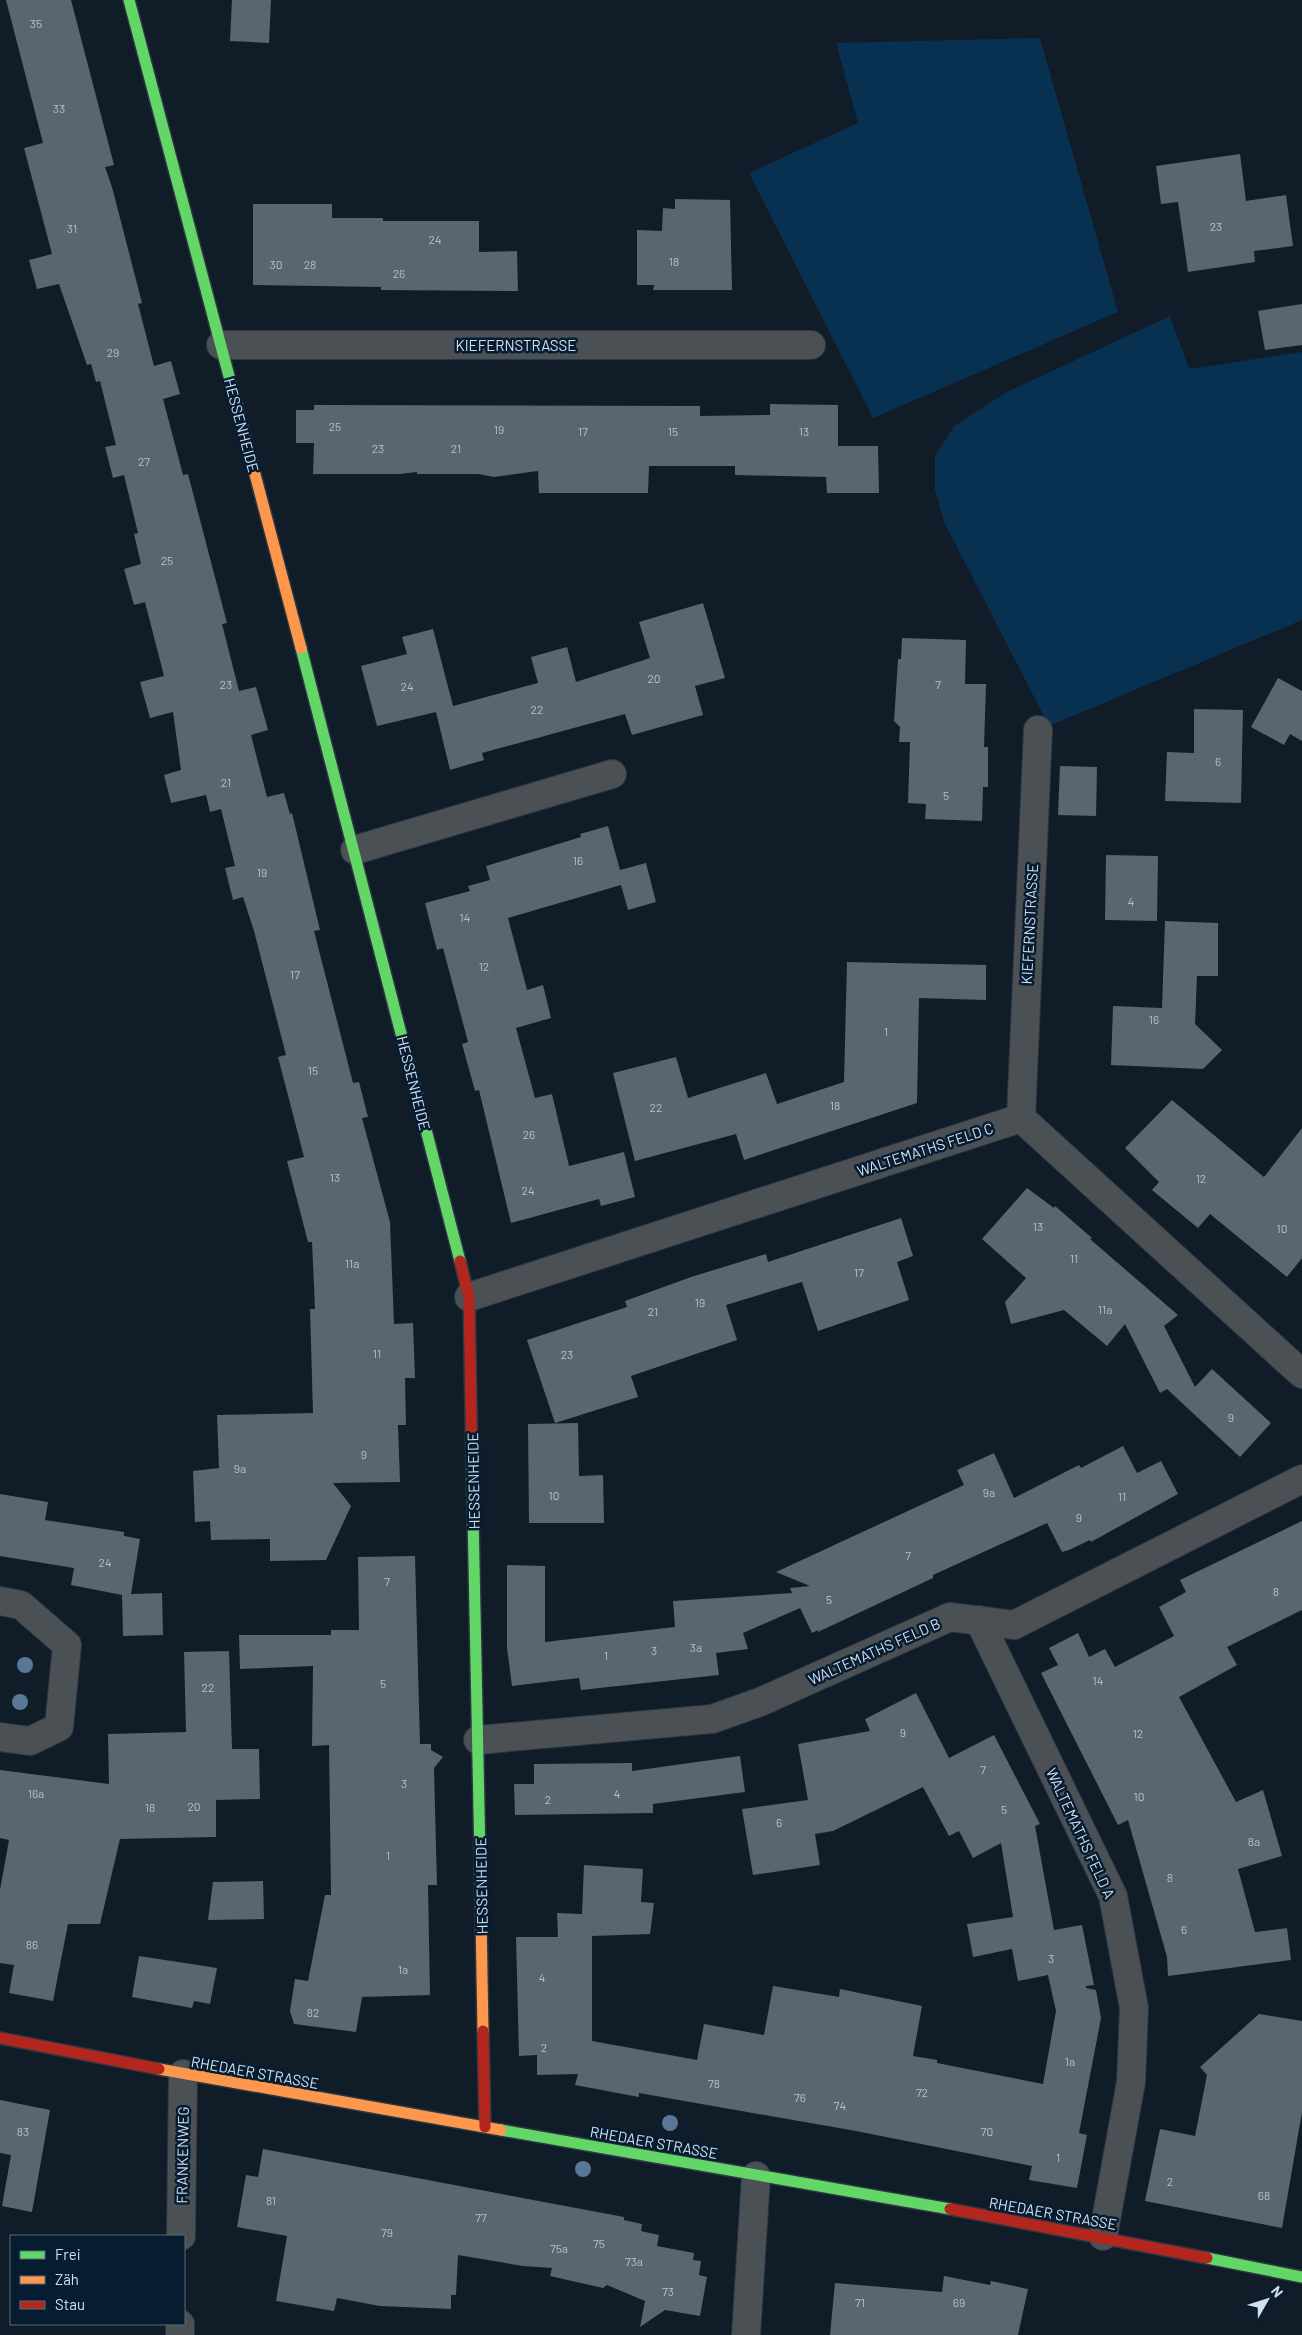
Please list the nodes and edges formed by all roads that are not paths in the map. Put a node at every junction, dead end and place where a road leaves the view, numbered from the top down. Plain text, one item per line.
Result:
1 (129, 0) edge
2 (221, 345) junction
3 (811, 345) dead end
4 (1038, 730) dead end
5 (612, 774) dead end
6 (355, 850) junction
7 (1020, 1118) junction
8 (469, 1297) junction
9 (1302, 1374) edge
10 (1302, 1479) edge
11 (0, 1601) edge
12 (979, 1620) junction
13 (0, 1737) edge
14 (478, 1740) junction
15 (0, 2038) edge
16 (183, 2074) junction
17 (485, 2127) junction
18 (756, 2176) junction
19 (181, 2235) edge
20 (1103, 2236) junction
21 (1302, 2277) edge
22 (746, 2335) edge

1 - 2 street, HESSENHEIDE
2 - 3 street, KIEFERNSTRASSE
2 - 6 street, HESSENHEIDE
4 - 7 street, KIEFERNSTRASSE
5 - 6 street
6 - 8 street, HESSENHEIDE
7 - 8 street, WALTEMATHS FELD C
7 - 9 street
8 - 14 street, HESSENHEIDE
10 - 12 street, WALTEMATHS FELD B
11 - 13 street
12 - 14 street, WALTEMATHS FELD B
12 - 20 street, WALTEMATHS FELD A
14 - 17 street, HESSENHEIDE
15 - 16 street, RHEDAER STRASSE
16 - 17 street, RHEDAER STRASSE
16 - 19 street, FRANKENWEG
17 - 18 street, RHEDAER STRASSE
18 - 20 street, RHEDAER STRASSE
18 - 22 street
20 - 21 street, RHEDAER STRASSE

